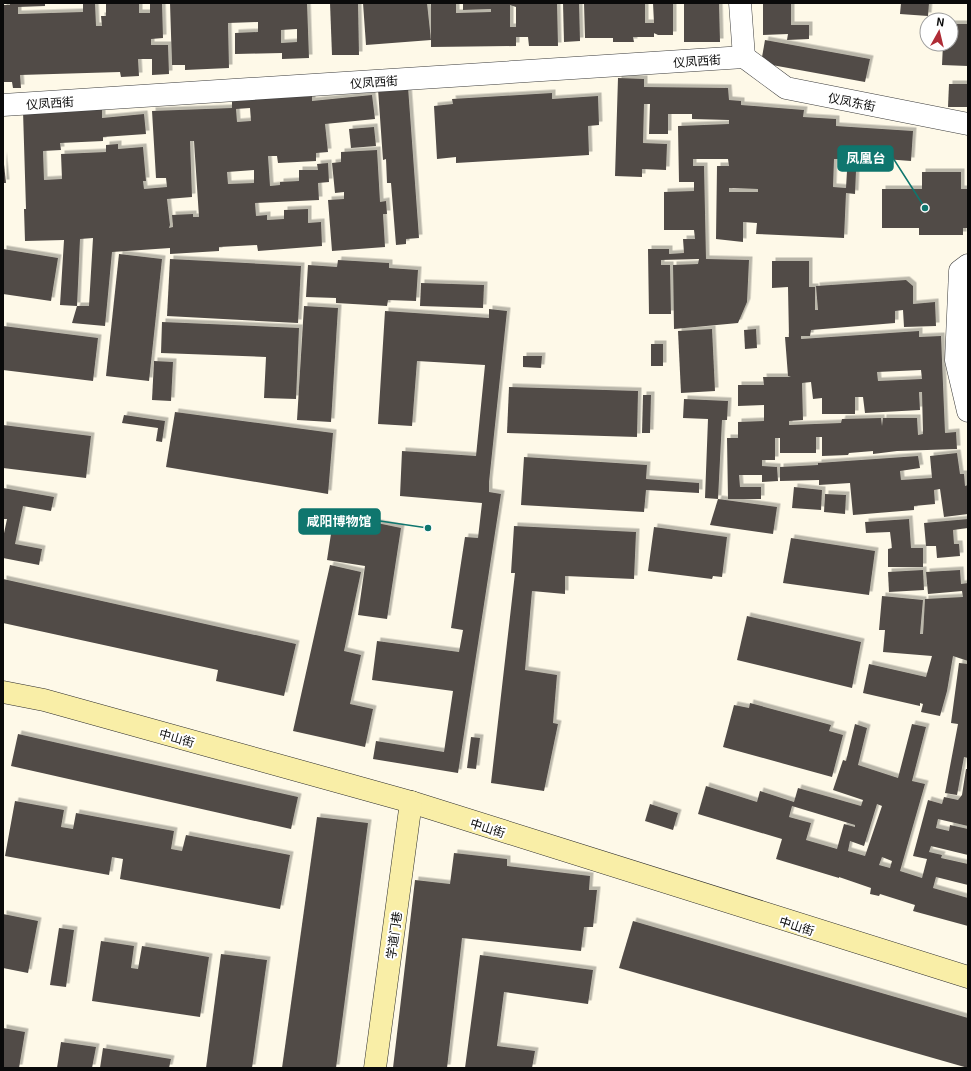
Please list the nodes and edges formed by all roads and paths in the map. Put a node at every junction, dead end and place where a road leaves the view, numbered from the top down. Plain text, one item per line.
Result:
1 (740, 3) edge
2 (744, 57) junction
3 (3, 105) edge
4 (968, 124) edge
5 (968, 265) edge
6 (968, 411) edge
7 (3, 692) edge
8 (412, 802) junction
9 (968, 977) edge
10 (374, 1068) edge

1 - 2 street
2 - 3 street, 仪凤西街
2 - 4 street, 仪凤东街
5 - 6 street
7 - 8 street, 中山街
8 - 9 street, 中山街
8 - 10 street, 学道门巷

